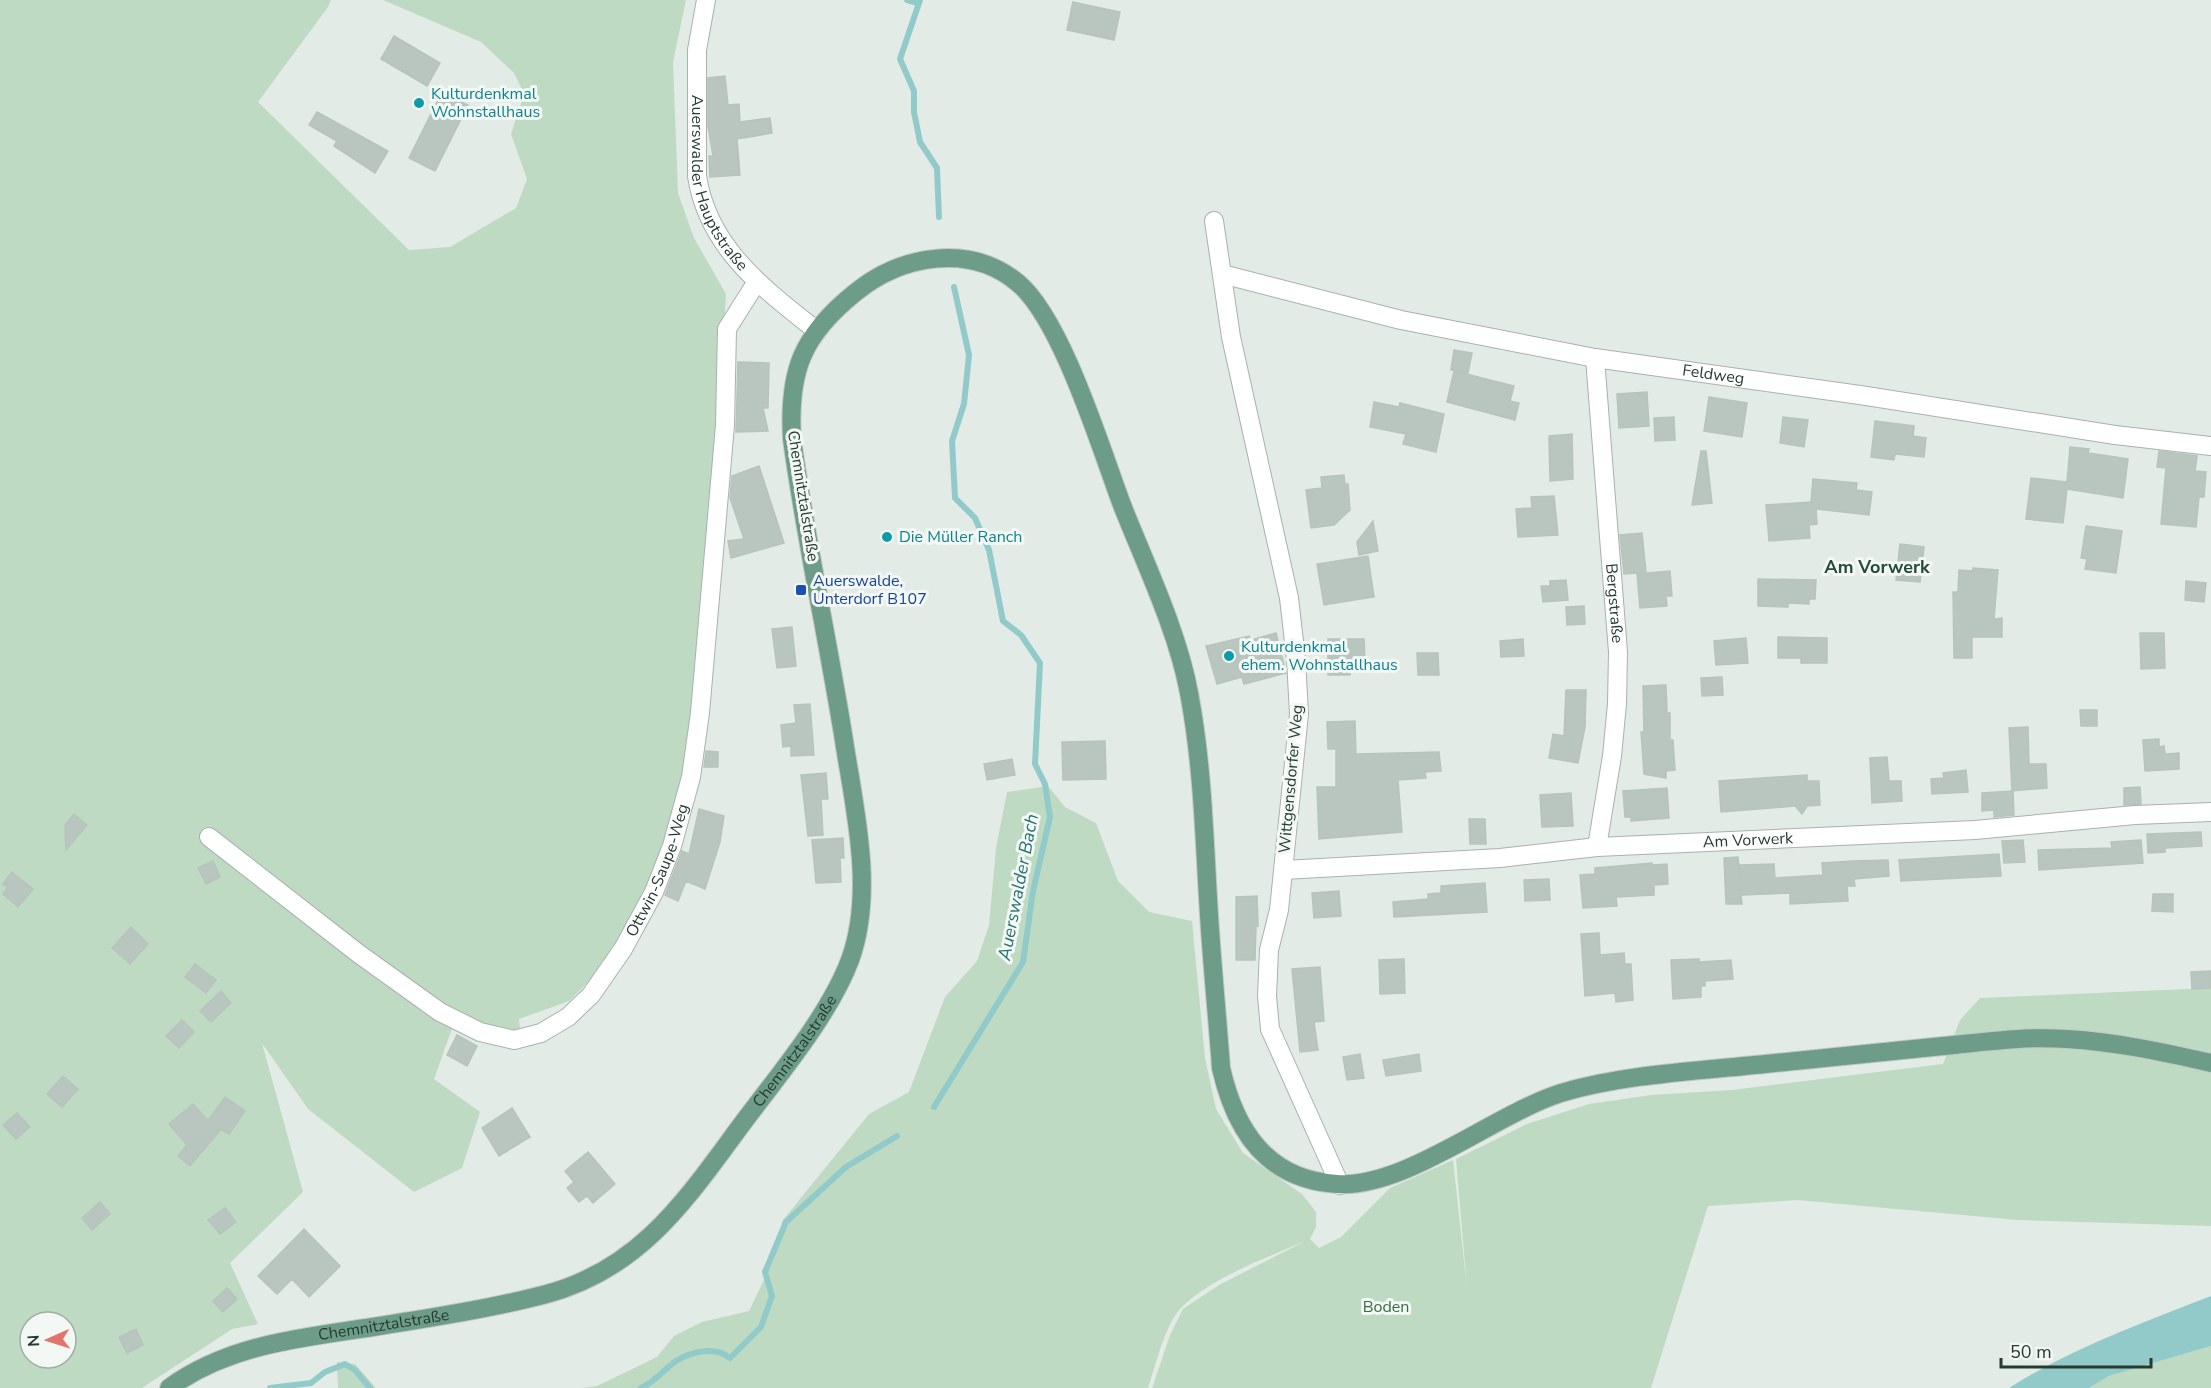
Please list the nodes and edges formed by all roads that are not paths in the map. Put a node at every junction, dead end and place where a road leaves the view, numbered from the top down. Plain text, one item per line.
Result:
1 (706, 0) edge
2 (1214, 221) dead end
3 (1222, 274) junction
4 (756, 283) junction
5 (817, 331) junction
6 (1595, 358) junction
7 (2211, 446) edge
8 (2211, 812) edge
9 (209, 837) dead end
10 (1597, 847) junction
11 (1284, 870) junction
12 (2211, 1063) edge
13 (1340, 1185) junction
14 (170, 1388) edge

1 - 4 street, Auerswalder Hauptstraße
2 - 3 street, Wittgensdorfer Weg
3 - 6 street, Feldweg
3 - 11 street, Wittgensdorfer Weg
4 - 5 street, Auerswalder Hauptstraße
4 - 9 street, Ottwin-Saupe-Weg
5 - 13 main road, Chemnitztalstraße
5 - 14 main road, Chemnitztalstraße
6 - 7 street, Feldweg
6 - 10 street, Bergstraße
8 - 10 street, Am Vorwerk
10 - 11 street, Am Vorwerk
11 - 13 street, Wittgensdorfer Weg
12 - 13 main road

